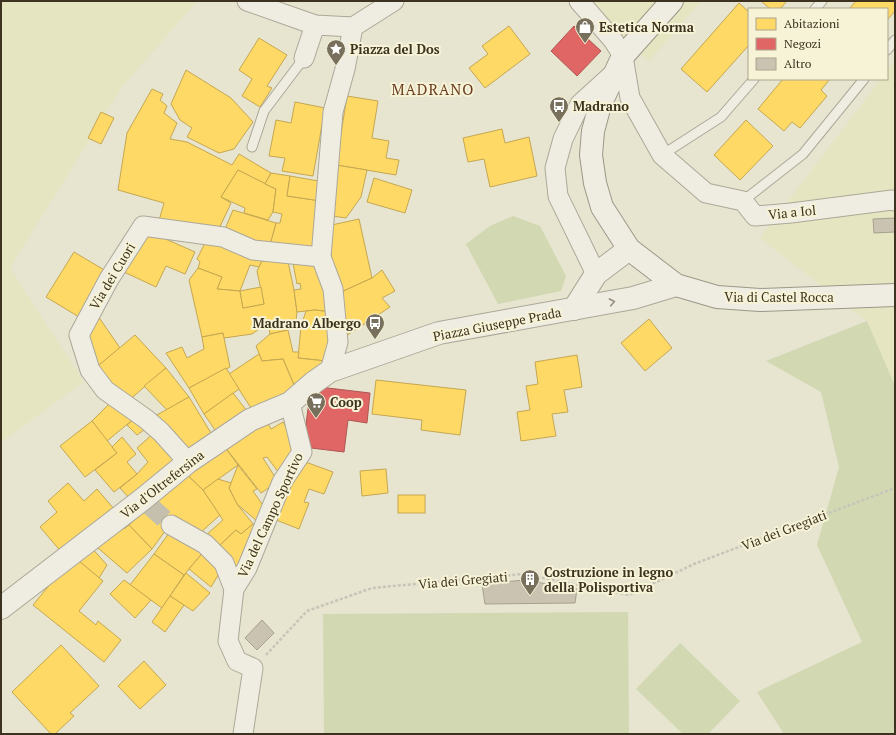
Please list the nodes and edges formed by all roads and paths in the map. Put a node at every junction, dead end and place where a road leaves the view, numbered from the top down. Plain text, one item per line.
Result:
1 (247, 1) edge
2 (394, 1) edge
3 (578, 1) edge
4 (672, 1) edge
5 (315, 25) junction
6 (353, 27) junction
7 (895, 40) edge
8 (888, 49) edge
9 (304, 58) joint
10 (620, 63) junction
11 (753, 80) edge
12 (863, 80) edge
13 (252, 147) dead end
14 (662, 155) junction
15 (743, 201) junction
16 (895, 201) edge
17 (629, 249) junction
18 (321, 257) junction
19 (596, 274) junction
20 (676, 285) junction
21 (895, 295) edge
22 (574, 309) junction
23 (330, 371) junction
24 (290, 402) junction
25 (188, 462) junction
26 (895, 488) edge
27 (171, 525) tunnel mouth
28 (234, 589) junction
29 (1, 608) edge
30 (253, 668) junction
31 (243, 734) edge

1 - 5 street
2 - 6 street
3 - 10 street
4 - 10 street, Via di Castel Rocca
5 - 6 street
5 - 9 street
6 - 18 street
7 - 8 lane
9 - 13 lane
10 - 14 street
10 - 17 street, Via di Castel Rocca
10 - 19 street, Via di Castel Rocca
11 - 14 lane
12 - 15 lane
14 - 15 street
15 - 16 street, Via a Iol
17 - 19 street, Piazza Giuseppe Prada
17 - 20 street, Via di Castel Rocca
18 - 23 street
18 - 25 street, Via dei Cuori
19 - 22 street, Piazza Giuseppe Prada
20 - 21 street, Via di Castel Rocca
22 -> 20 street, Piazza Giuseppe Prada
22 - 23 street, Piazza Giuseppe Prada
23 - 24 street, Via d'Oltrefersina
24 - 25 street, Via d'Oltrefersina
24 - 28 street, Via del Campo Sportivo
25 - 29 street, Via d'Oltrefersina
26 - 30 path, Via dei Gregiati
27 - 28 street
28 - 30 street, Via del Campo Sportivo
30 - 31 street

